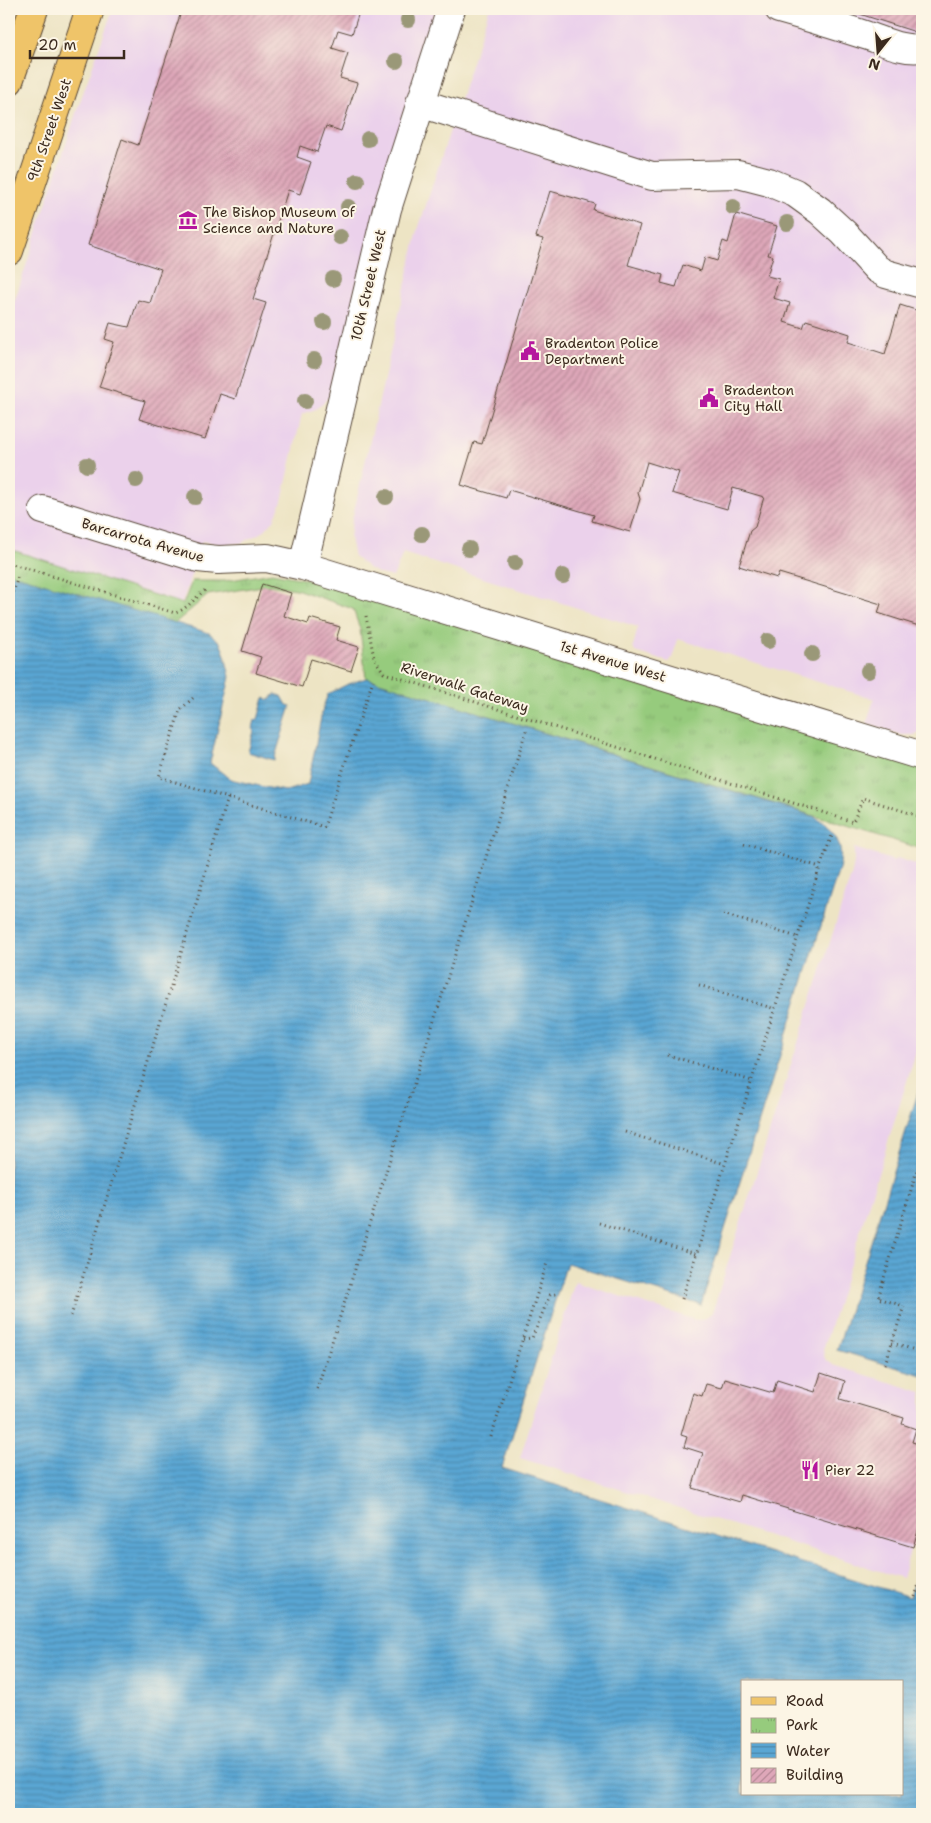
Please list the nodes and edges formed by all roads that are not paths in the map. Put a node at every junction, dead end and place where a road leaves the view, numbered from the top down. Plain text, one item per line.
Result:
1 (34, 9) edge
2 (90, 9) edge
3 (451, 9) edge
4 (779, 9) edge
5 (922, 48) edge
6 (9, 81) edge
7 (420, 103) junction
8 (9, 251) edge
9 (922, 284) edge
10 (43, 510) dead end
11 (303, 566) junction
12 (922, 756) edge

1 - 6 main road
2 - 8 main road, 9th Street West
3 - 7 street, 10th Street West
4 - 5 street
7 - 9 street
7 - 11 street, 10th Street West
10 - 11 street, Barcarrota Avenue
11 - 12 street, 1st Avenue West

